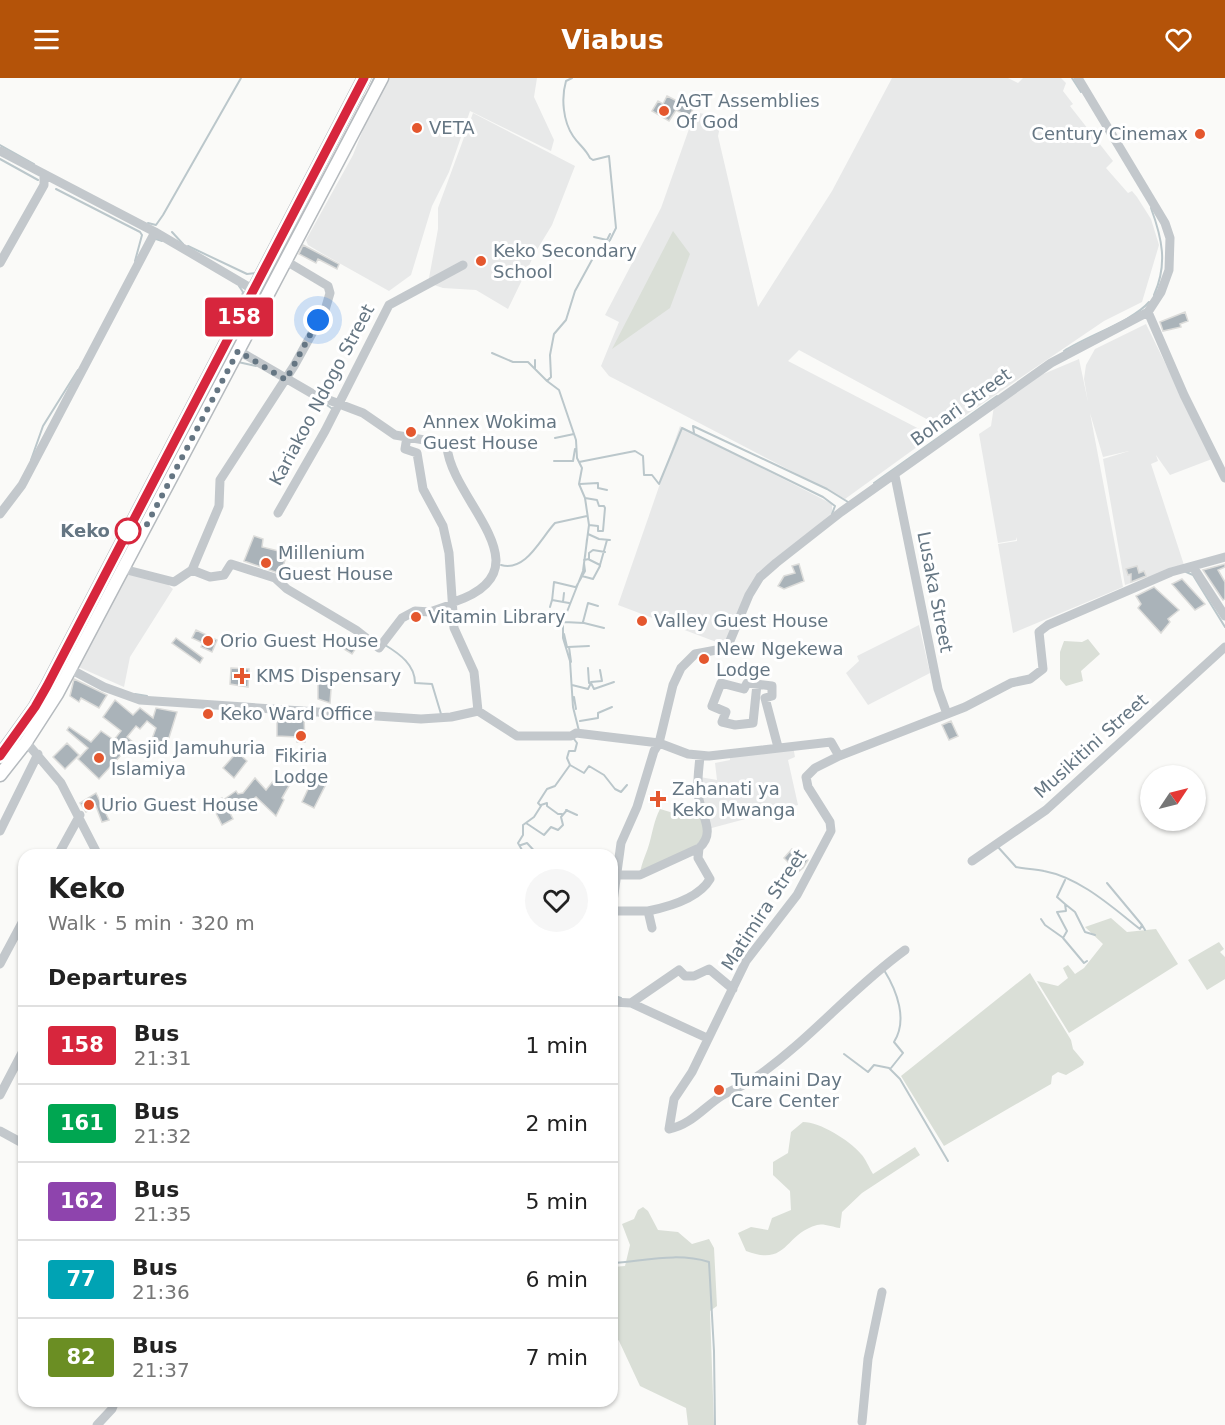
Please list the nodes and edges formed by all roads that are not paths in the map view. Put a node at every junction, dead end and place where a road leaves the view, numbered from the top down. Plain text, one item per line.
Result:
1 (364, 78) edge
2 (382, 78) edge
3 (1078, 78) edge
4 (0, 151) edge
5 (44, 174) junction
6 (155, 232) junction
7 (286, 261) junction
8 (0, 263) edge
9 (463, 265) dead end
10 (254, 290) junction
11 (1148, 312) junction
12 (238, 351) junction
13 (286, 380) junction
14 (337, 402) junction
15 (407, 437) junction
16 (895, 476) junction
17 (1225, 478) edge
18 (279, 513) dead end
19 (0, 514) edge
20 (1225, 557) edge
21 (1193, 567) junction
22 (127, 570) dead end
23 (192, 570) junction
24 (453, 603) junction
25 (1225, 616) edge
26 (1225, 647) edge
27 (70, 669) junction
28 (756, 684) junction
29 (478, 711) junction
30 (947, 714) junction
31 (26, 742) junction
32 (659, 743) junction
33 (778, 747) junction
34 (38, 754) junction
35 (0, 756) edge
36 (699, 756) junction
37 (838, 756) junction
38 (0, 775) edge
39 (80, 815) junction
40 (0, 831) edge
41 (699, 848) junction
42 (61, 849) edge
43 (95, 849) edge
44 (618, 859) edge
45 (972, 861) dead end
46 (618, 875) edge
47 (618, 910) edge
48 (648, 910) junction
49 (651, 928) dead end
50 (18, 930) edge
51 (905, 950) dead end
52 (0, 963) edge
53 (733, 989) junction
54 (618, 1002) edge
55 (631, 1003) junction
56 (707, 1038) junction
57 (18, 1060) edge
58 (0, 1095) edge
59 (0, 1131) edge
60 (18, 1141) edge
61 (882, 1292) dead end
62 (113, 1407) edge
63 (862, 1422) dead end
64 (97, 1425) edge

1 - 10 main road
2 - 7 main road
3 - 11 street
4 - 5 street
5 - 6 street
5 - 8 street
6 - 10 street
6 - 19 street
7 - 12 main road
7 - 13 street
9 - 14 street, Kariakoo Ndogo Street
10 - 35 main road
11 - 16 street, Bohari Street
11 - 17 street
12 - 13 street
12 - 27 main road
13 - 14 street
13 - 23 street
14 - 15 street
14 - 18 street, Kariakoo Ndogo Street
15 - 24 street
15 - 24 street
16 - 30 street, Lusaka Street
16 - 32 street, Bohari Street
20 - 21 street
21 - 25 street
21 - 30 street
22 - 23 street
23 - 24 street
24 - 29 street
26 - 45 street, Musikitini Street
27 - 29 street
27 - 31 main road
28 - 28 street
28 - 33 street
29 - 32 street
30 - 37 street
31 - 34 street
31 - 38 main road
32 - 36 street
32 - 44 street
33 - 36 street
33 - 37 street
34 - 39 street
34 - 40 street
36 - 41 street
37 - 53 street, Matimira Street
39 - 42 street
39 - 43 street
41 - 46 street
41 - 48 street
47 - 48 street
48 - 49 street
50 - 52 street
51 - 56 street, Matimira Street
53 - 55 street
53 - 56 street, Matimira Street
54 - 55 street
55 - 56 street
57 - 58 street
59 - 60 street
61 - 63 street
62 - 64 street

